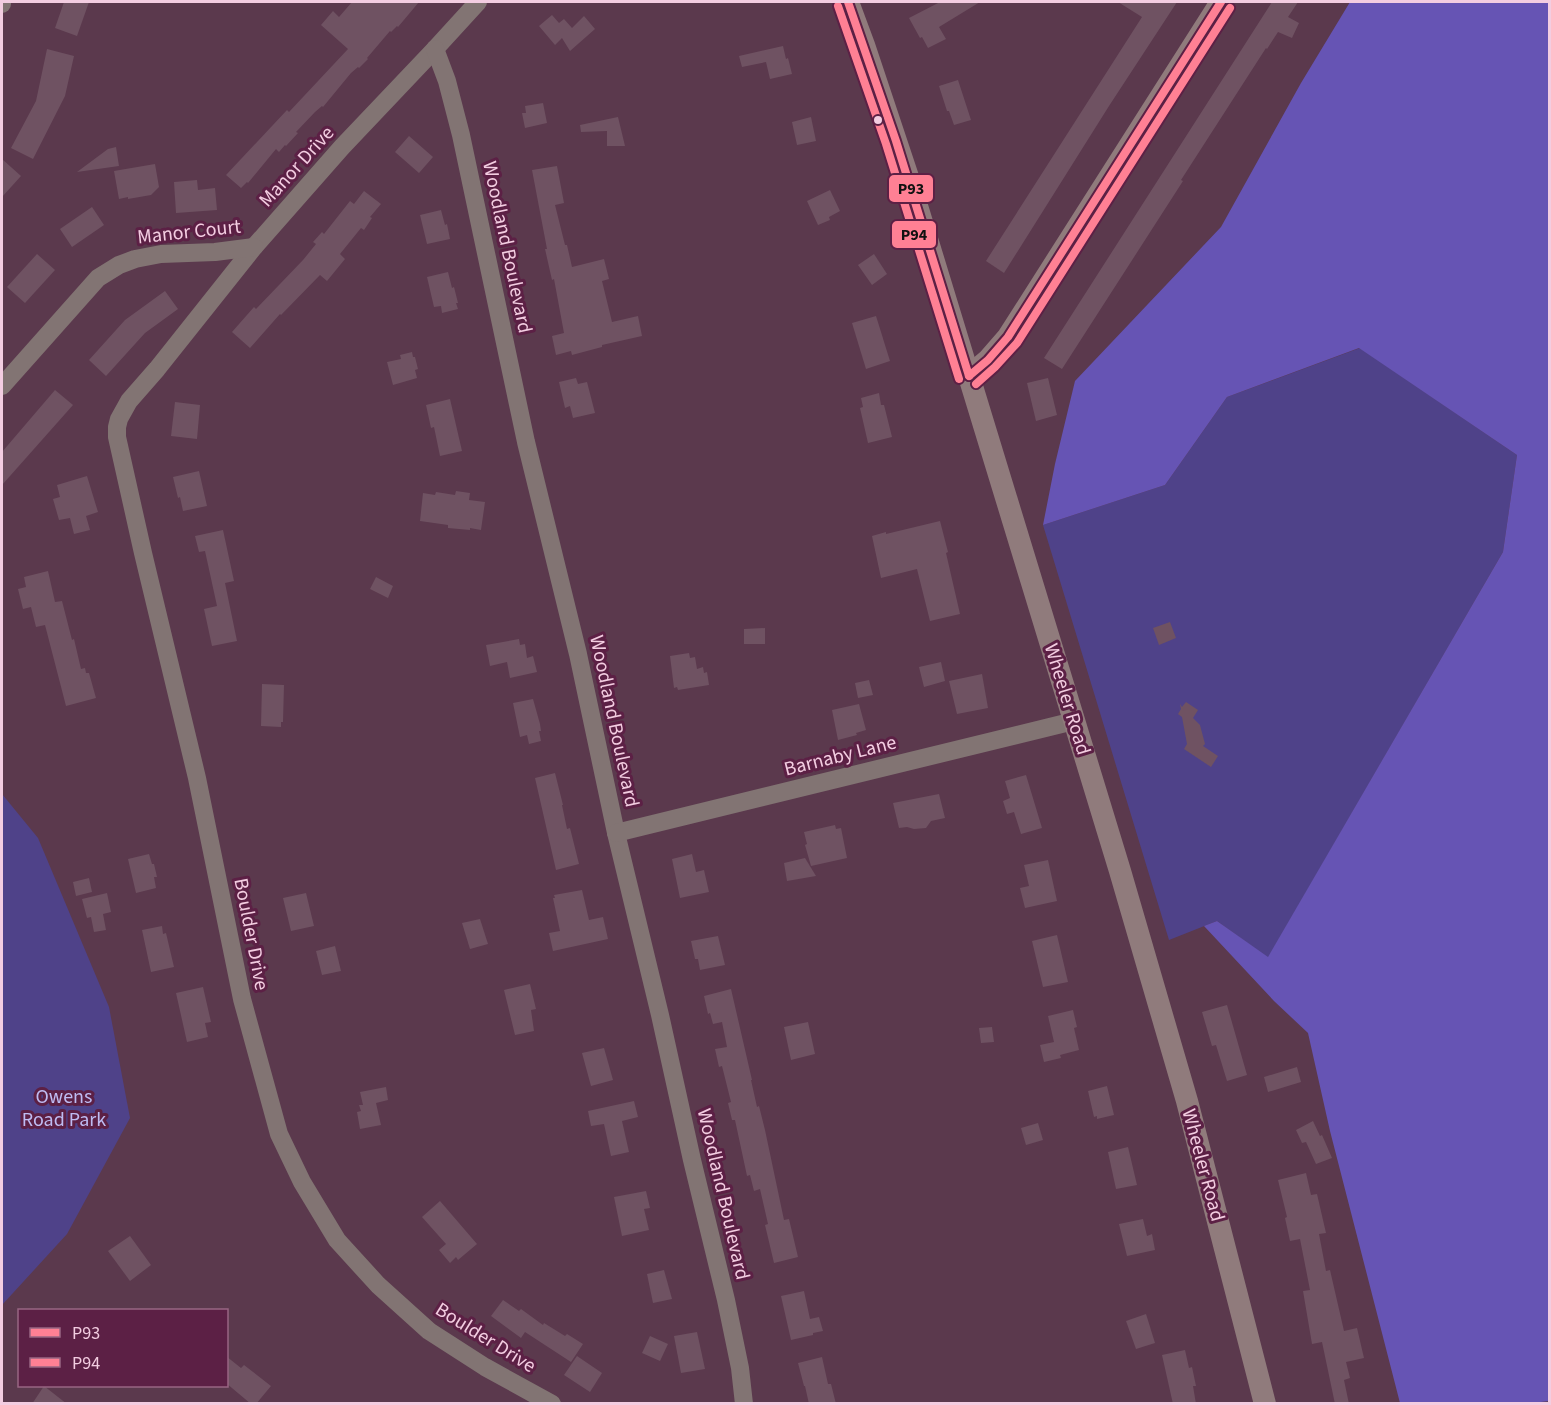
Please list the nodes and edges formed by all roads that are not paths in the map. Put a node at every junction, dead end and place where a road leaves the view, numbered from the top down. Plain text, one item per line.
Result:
1 (478, 2) edge
2 (848, 2) edge
3 (1221, 2) edge
4 (435, 49) junction
5 (254, 247) junction
6 (157, 369) joint
7 (969, 376) junction
8 (2, 386) edge
9 (1074, 721) junction
10 (616, 833) junction
11 (552, 1404) edge
12 (744, 1404) edge
13 (1265, 1404) edge

1 - 4 street, Manor Drive
2 - 7 main road, Wheeler Road
3 - 7 main road
4 - 5 street, Manor Drive
4 - 10 street, Woodland Boulevard
5 - 6 street, Manor Drive
5 - 8 street, Manor Court
6 - 11 street, Boulder Drive
7 - 9 main road, Wheeler Road
9 - 10 street, Barnaby Lane
9 - 13 main road, Wheeler Road
10 - 12 street, Woodland Boulevard

